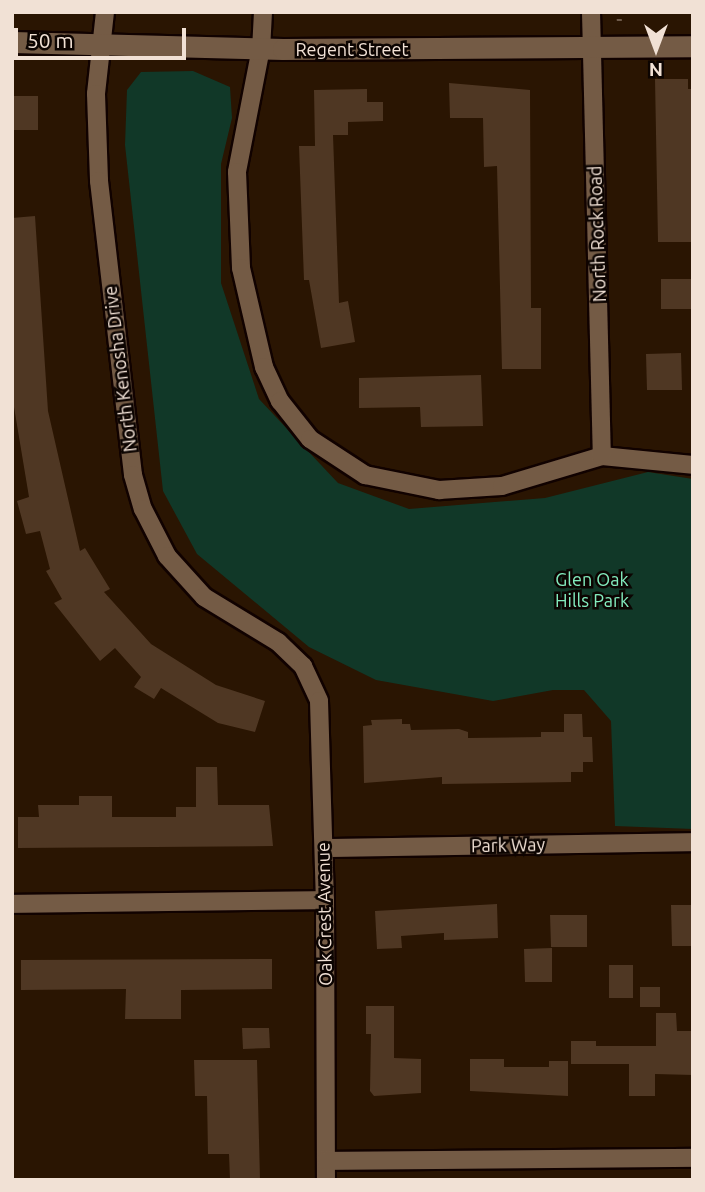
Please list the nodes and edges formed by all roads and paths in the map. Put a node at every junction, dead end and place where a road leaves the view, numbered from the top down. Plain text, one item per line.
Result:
1 (105, 12) edge
2 (591, 12) edge
3 (262, 30) edge
4 (12, 42) edge
5 (693, 46) edge
6 (99, 47) junction
7 (592, 47) junction
8 (602, 456) junction
9 (693, 465) edge
10 (293, 656) joint
11 (693, 842) edge
12 (324, 848) junction
13 (325, 900) junction
14 (12, 904) edge
15 (693, 1158) edge
16 (326, 1161) junction
17 (326, 1180) edge

1 - 6 street, North Kenosha Drive
2 - 7 street, North Rock Road
3 - 6 street, Regent Street
3 - 7 street, Regent Street
3 - 8 street
4 - 6 street, Regent Street
5 - 7 street, Regent Street
6 - 10 street, North Kenosha Drive
7 - 8 street, North Rock Road
8 - 9 street
10 - 12 street, Oak Crest Avenue
11 - 12 street, Park Way
12 - 13 street, Oak Crest Avenue
13 - 14 street
13 - 16 street, Oak Crest Avenue
15 - 16 street
16 - 17 street, Oak Crest Avenue

